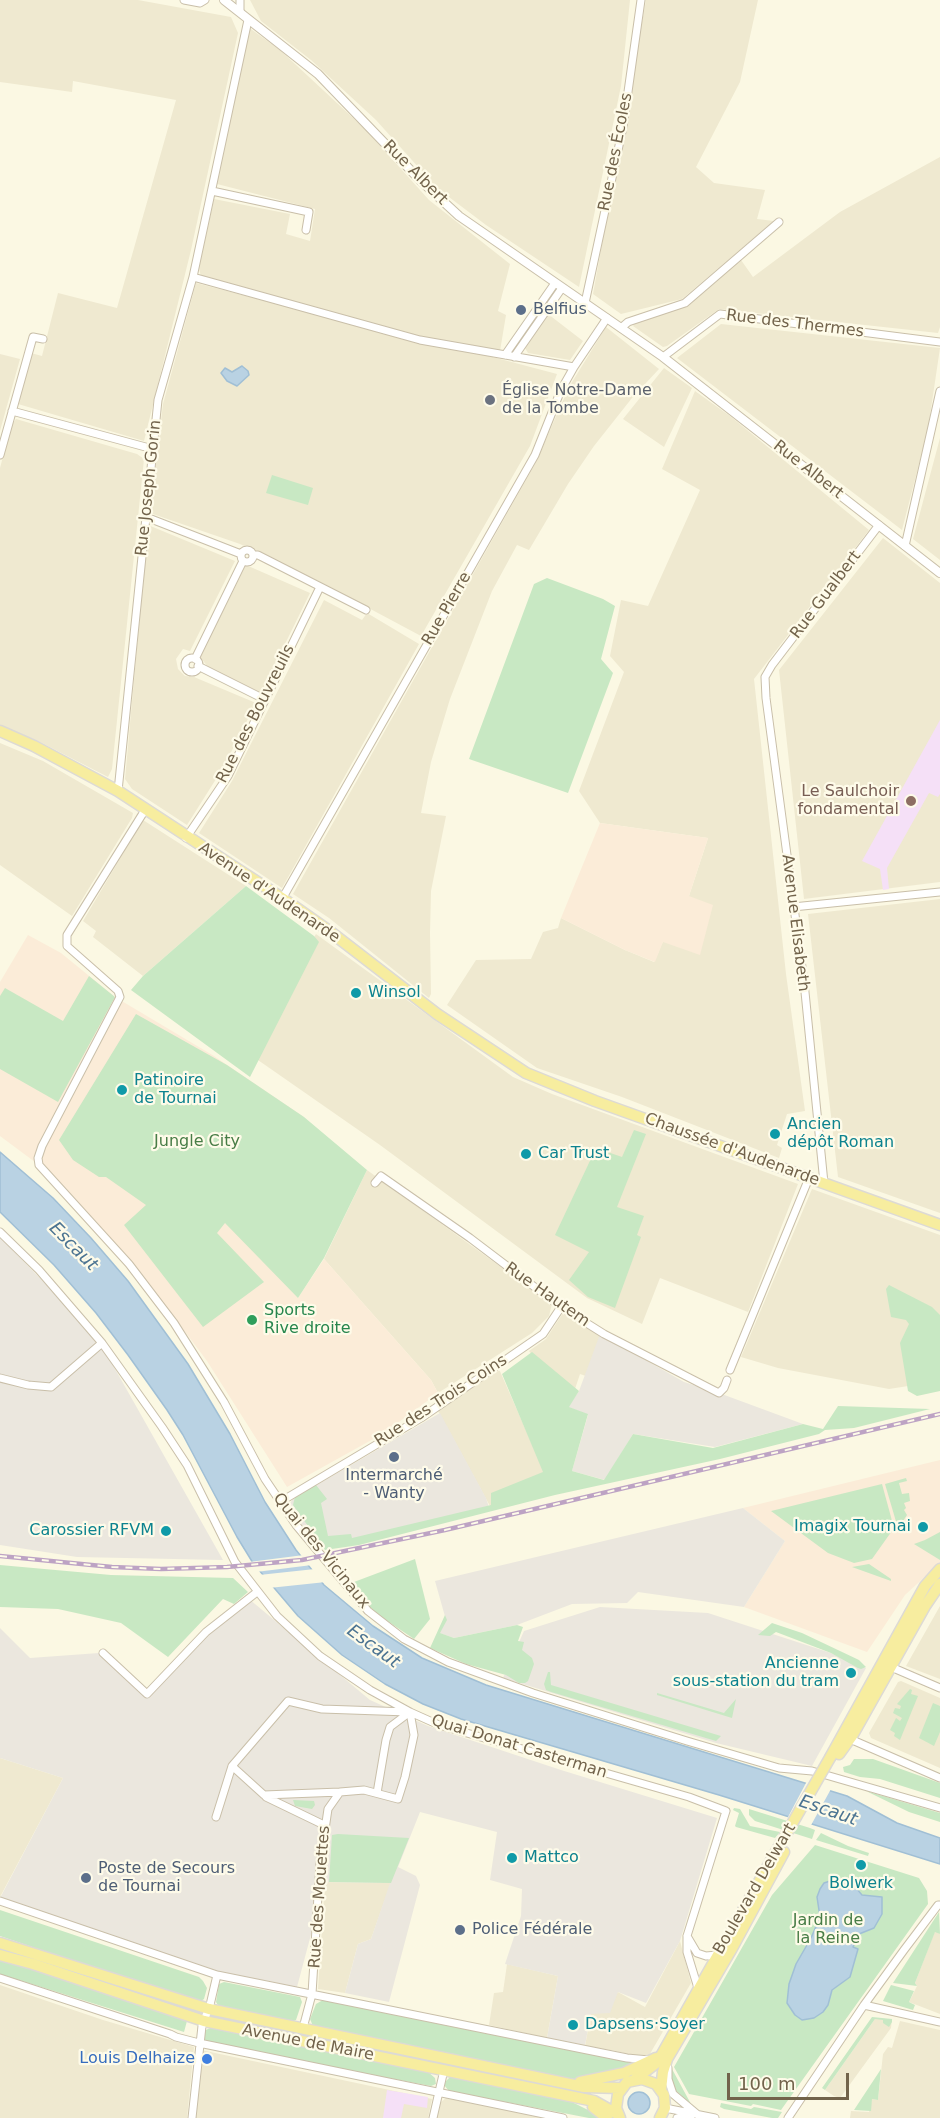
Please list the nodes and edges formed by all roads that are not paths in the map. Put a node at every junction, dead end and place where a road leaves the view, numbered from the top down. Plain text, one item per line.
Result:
1 (184, 0) edge
2 (205, 0) edge
3 (224, 0) edge
4 (240, 0) edge
5 (641, 0) edge
6 (240, 11) junction
7 (248, 20) junction
8 (212, 191) junction
9 (778, 222) dead end
10 (306, 230) dead end
11 (193, 276) junction
12 (559, 285) junction
13 (585, 303) junction
14 (541, 304) junction
15 (548, 308) junction
16 (607, 318) junction
17 (526, 325) junction
18 (621, 328) junction
19 (533, 330) junction
20 (43, 339) dead end
21 (940, 342) edge
22 (505, 355) junction
23 (514, 357) junction
24 (663, 357) junction
25 (574, 367) junction
26 (940, 391) edge
27 (12, 411) junction
28 (153, 449) junction
29 (0, 455) edge
30 (146, 517) junction
31 (879, 525) junction
32 (905, 546) junction
33 (242, 557) junction
34 (940, 573) edge
35 (320, 587) junction
36 (366, 610) dead end
37 (195, 659) junction
38 (772, 665) joint
39 (198, 666) junction
40 (264, 699) junction
41 (0, 731) edge
42 (118, 791) junction
43 (145, 810) junction
44 (186, 838) junction
45 (940, 892) edge
46 (282, 899) junction
47 (794, 907) junction
48 (526, 1073) joint
49 (809, 1178) junction
50 (375, 1183) dead end
51 (824, 1183) junction
52 (940, 1225) edge
53 (0, 1232) edge
54 (561, 1307) junction
55 (102, 1343) junction
56 (730, 1370) dead end
57 (0, 1377) edge
58 (727, 1380) dead end
59 (280, 1502) junction
60 (940, 1569) edge
61 (938, 1590) edge
62 (257, 1592) junction
63 (103, 1653) dead end
64 (891, 1667) junction
65 (940, 1688) edge
66 (410, 1712) junction
67 (850, 1739) junction
68 (834, 1757) junction
69 (232, 1766) junction
70 (940, 1778) edge
71 (340, 1792) junction
72 (377, 1793) junction
73 (264, 1795) junction
74 (940, 1808) edge
75 (216, 1817) dead end
76 (324, 1825) junction
77 (781, 1851) junction
78 (0, 1901) edge
79 (939, 1905) edge
80 (687, 1936) junction
81 (0, 1942) edge
82 (0, 1955) edge
83 (717, 1956) junction
84 (217, 1975) junction
85 (0, 1978) edge
86 (698, 1988) junction
87 (312, 1994) junction
88 (864, 2005) junction
89 (209, 2008) junction
90 (204, 2021) junction
91 (940, 2022) edge
92 (303, 2028) junction
93 (199, 2043) junction
94 (660, 2058) junction
95 (444, 2070) junction
96 (634, 2079) junction
97 (570, 2083) junction
98 (621, 2088) junction
99 (661, 2090) junction
100 (439, 2093) junction
101 (663, 2113) edge
102 (698, 2115) junction
103 (616, 2117) edge
104 (192, 2118) edge
105 (433, 2118) edge
106 (563, 2118) edge
107 (677, 2118) edge
108 (715, 2118) edge
109 (788, 2118) edge

1 - 2 street
3 - 6 street, Rue Albert
4 - 6 street
5 - 13 street, Rue des Écoles
6 - 7 street, Rue Albert
7 - 8 street, Rue Joseph Gorin
7 - 12 street, Rue Albert
8 - 10 street
8 - 11 street, Rue Joseph Gorin
9 - 18 street
11 - 22 street
11 - 28 street, Rue Joseph Gorin
12 - 13 street, Rue Albert
12 - 14 street
12 - 15 street
13 - 16 street, Rue Albert
14 - 15 street
14 - 17 street
15 - 19 street
16 - 18 street, Rue Albert
16 - 25 street, Rue Pierre
17 - 19 street
17 - 22 street
18 - 24 street, Rue Albert
19 - 23 street
20 - 27 street
21 - 24 street, Rue des Thermes
22 - 23 street
23 - 25 street
24 - 31 street, Rue Albert
25 - 46 street, Rue Pierre
26 - 32 street
27 - 28 street
27 - 29 street
28 - 30 street, Rue Joseph Gorin
30 - 33 street
30 - 42 street, Rue Joseph Gorin
31 - 32 street, Rue Albert
31 - 38 street, Rue Gualbert
32 - 34 street, Rue Albert
33 - 35 street
33 - 37 street
35 - 36 street
35 - 40 street, Rue des Bouvreuils
37 - 39 street
37 - 39 street
38 - 47 street, Avenue Elisabeth
39 - 40 street
40 - 44 street, Rue des Bouvreuils
41 - 42 main road, Avenue d'Audenarde
42 - 43 main road, Avenue d'Audenarde
43 - 44 main road, Avenue d'Audenarde
43 - 59 street, Quai des Vicinaux
44 - 46 main road, Avenue d'Audenarde
45 - 47 street
46 - 48 main road, Avenue d'Audenarde
47 - 51 street, Avenue Elisabeth
48 - 49 main road, Chaussée d'Audenarde
49 - 51 main road, Chaussée d'Audenarde
49 - 56 street
50 - 54 street, Rue Hautem
51 - 52 main road, Chaussée d'Audenarde
53 - 55 street, Quai Donat Casterman
54 - 58 street, Rue Hautem
54 - 59 street, Rue des Trois Coins
55 - 57 street
55 - 62 street, Quai Donat Casterman
59 - 74 street, Quai des Vicinaux
60 - 68 main road, Boulevard Delwart
61 - 64 main road, Boulevard Delwart
62 - 63 street
62 - 66 street, Quai Donat Casterman
64 - 65 street
64 - 67 main road, Boulevard Delwart
66 - 69 street
66 - 72 street
66 - 72 street
66 - 80 street, Quai Donat Casterman
67 - 68 main road, Boulevard Delwart
67 - 70 street
68 - 77 main road, Boulevard Delwart
69 - 73 street
69 - 75 street
71 - 72 street
71 - 73 street
71 - 76 street, Rue des Mouettes
73 - 76 street
76 - 87 street, Rue des Mouettes
77 - 83 main road, Boulevard Delwart
77 - 94 main road, Boulevard Delwart
78 - 84 street
79 - 88 street
80 - 83 street
80 - 86 street
81 - 89 main road, Avenue de Maire
82 - 90 main road, Avenue de Maire
83 - 86 main road, Boulevard Delwart
84 - 87 street
84 - 89 street
85 - 93 street, Avenue de Maire
86 - 94 main road, Boulevard Delwart
87 - 92 street, Avenue de Maire
87 - 94 street
88 - 91 street
88 - 109 street
89 - 90 street
89 - 92 main road, Avenue de Maire
90 - 93 street
90 - 95 main road, Avenue de Maire
92 - 97 main road, Avenue de Maire
93 - 100 street, Avenue de Maire
93 - 104 street
94 - 96 main road, Boulevard Delwart
94 - 97 main road
94 - 99 main road, Boulevard Delwart
94 - 102 street
95 - 100 street
95 - 103 main road, Avenue de Maire
96 - 98 main road, Boulevard Delwart
96 - 99 main road
97 - 98 main road, Avenue de Maire
98 - 103 main road
99 - 101 main road
100 - 105 street
100 - 106 street, Avenue de Maire
101 - 102 street
102 - 107 street
102 - 108 street

